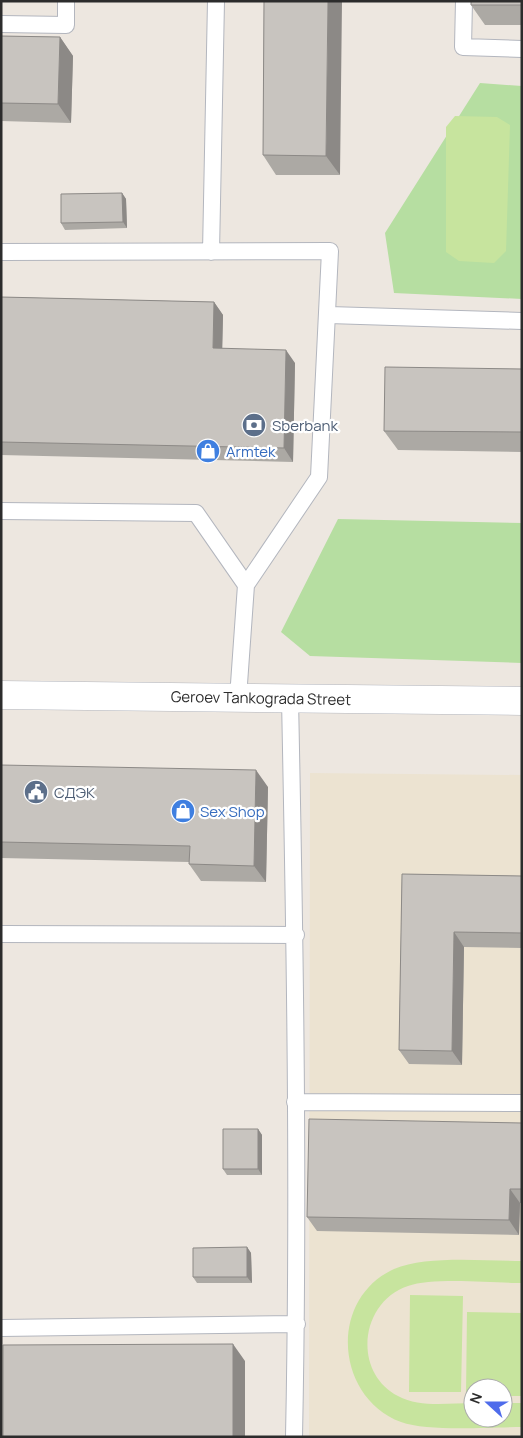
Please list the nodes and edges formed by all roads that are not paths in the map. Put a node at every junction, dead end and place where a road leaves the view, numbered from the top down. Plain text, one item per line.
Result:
1 (66, 1) edge
2 (216, 1) edge
3 (464, 1) edge
4 (1, 24) edge
5 (522, 49) edge
6 (1, 252) edge
7 (211, 252) junction
8 (329, 315) junction
9 (522, 321) edge
10 (1, 511) edge
11 (246, 585) junction
12 (1, 695) edge
13 (238, 698) junction
14 (290, 699) junction
15 (522, 702) edge
16 (1, 934) edge
17 (296, 935) junction
18 (295, 1102) junction
19 (522, 1103) edge
20 (297, 1324) junction
21 (1, 1328) edge
22 (294, 1437) edge

1 - 4 lane
2 - 7 lane
3 - 5 lane
6 - 7 lane
7 - 8 lane
8 - 9 lane
8 - 11 lane
10 - 11 lane
11 - 13 lane
12 - 13 main road, Geroev Tankograda Street
13 - 14 main road, Geroev Tankograda Street
14 - 15 main road, Geroev Tankograda Street
14 - 17 lane
16 - 17 lane
17 - 18 lane
18 - 19 lane
18 - 20 lane
20 - 21 lane
20 - 22 lane

